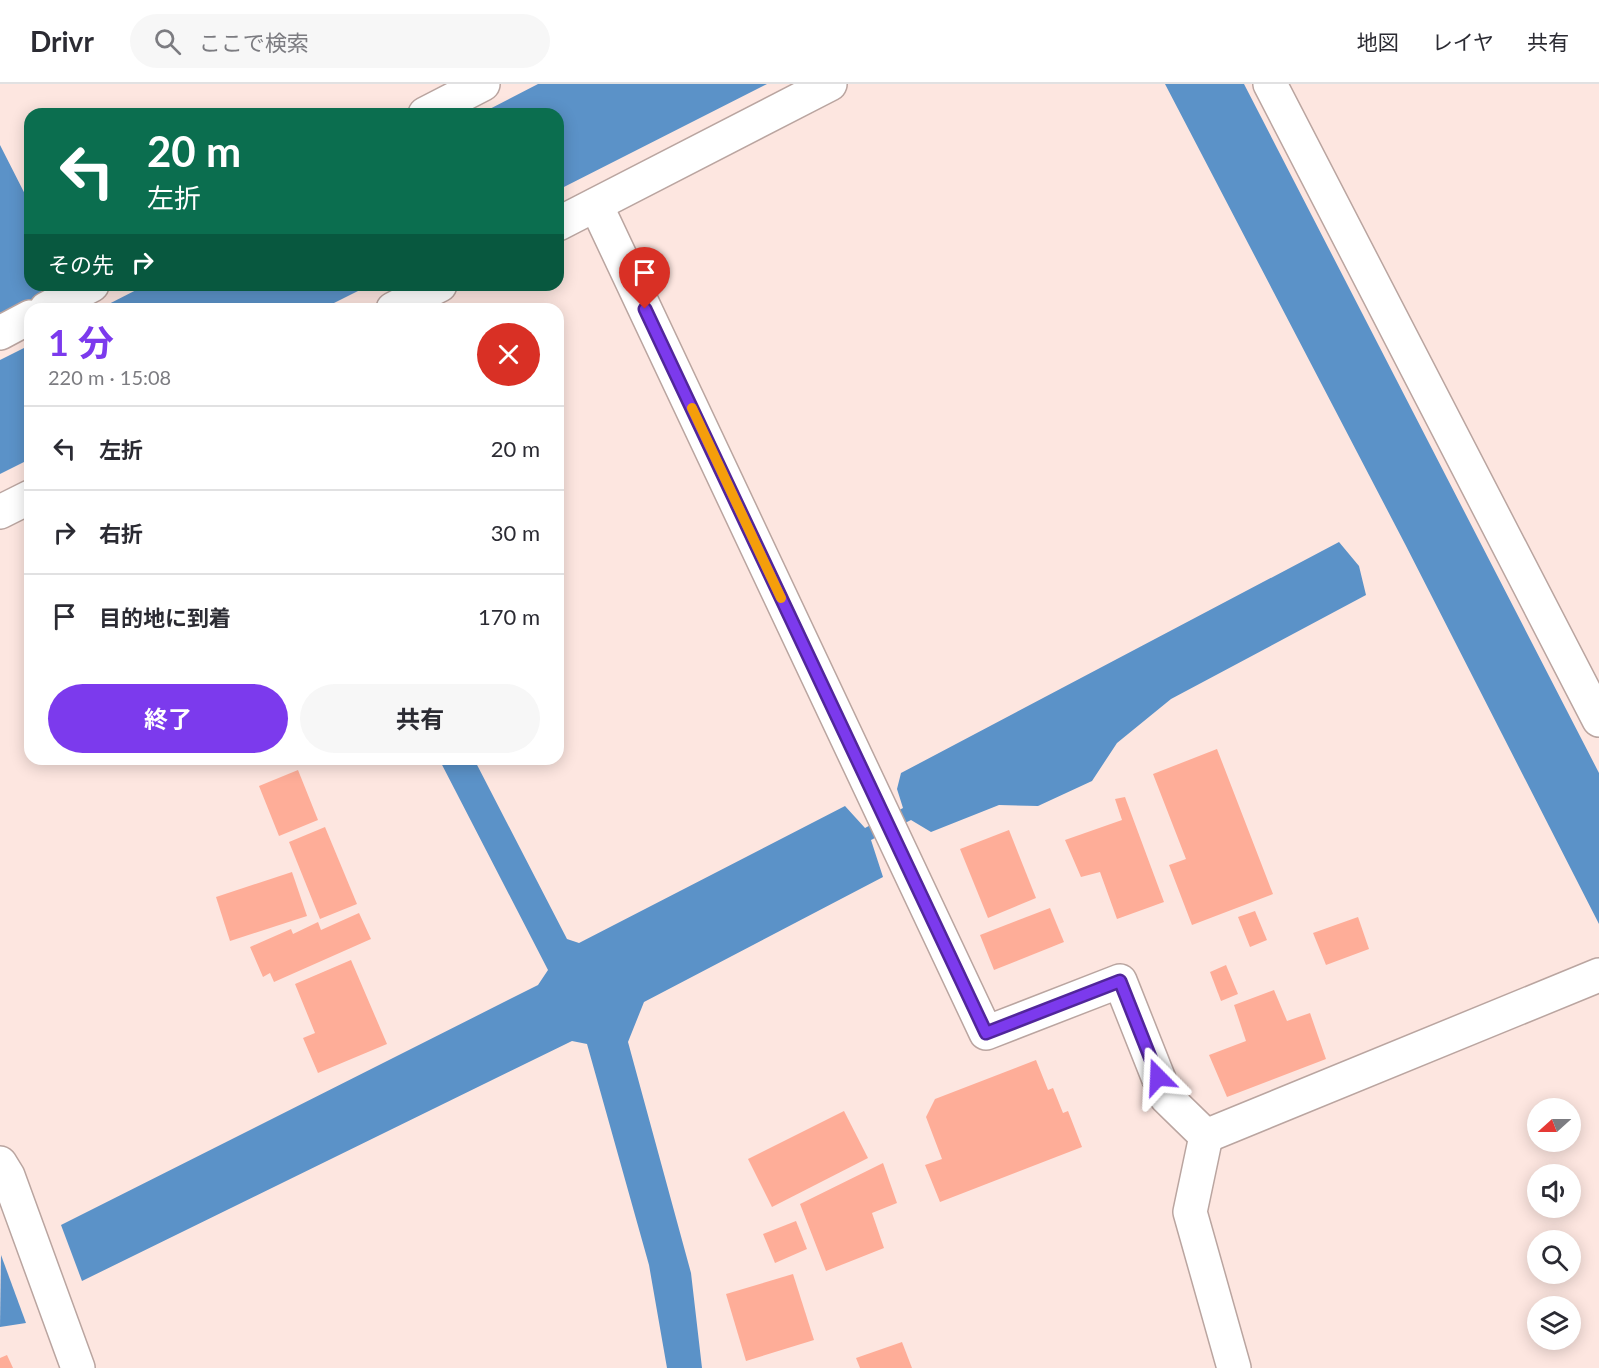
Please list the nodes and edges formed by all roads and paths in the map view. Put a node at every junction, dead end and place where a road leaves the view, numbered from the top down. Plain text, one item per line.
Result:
1 (483, 84) edge
2 (830, 84) edge
3 (1270, 84) edge
4 (437, 108) edge
5 (596, 204) junction
6 (564, 221) edge
7 (80, 291) edge
8 (428, 291) edge
9 (58, 303) edge
10 (405, 303) edge
11 (24, 320) edge
12 (0, 333) edge
13 (24, 500) edge
14 (0, 512) edge
15 (1599, 720) edge
16 (1599, 975) edge
17 (1206, 1136) junction
18 (0, 1163) edge
19 (78, 1368) edge
20 (1234, 1368) edge

1 - 4 street
2 - 5 street
3 - 15 street
5 - 6 street
5 - 17 street
7 - 9 street
8 - 10 street
11 - 12 street
13 - 14 street
16 - 17 street
17 - 20 street
18 - 19 street

